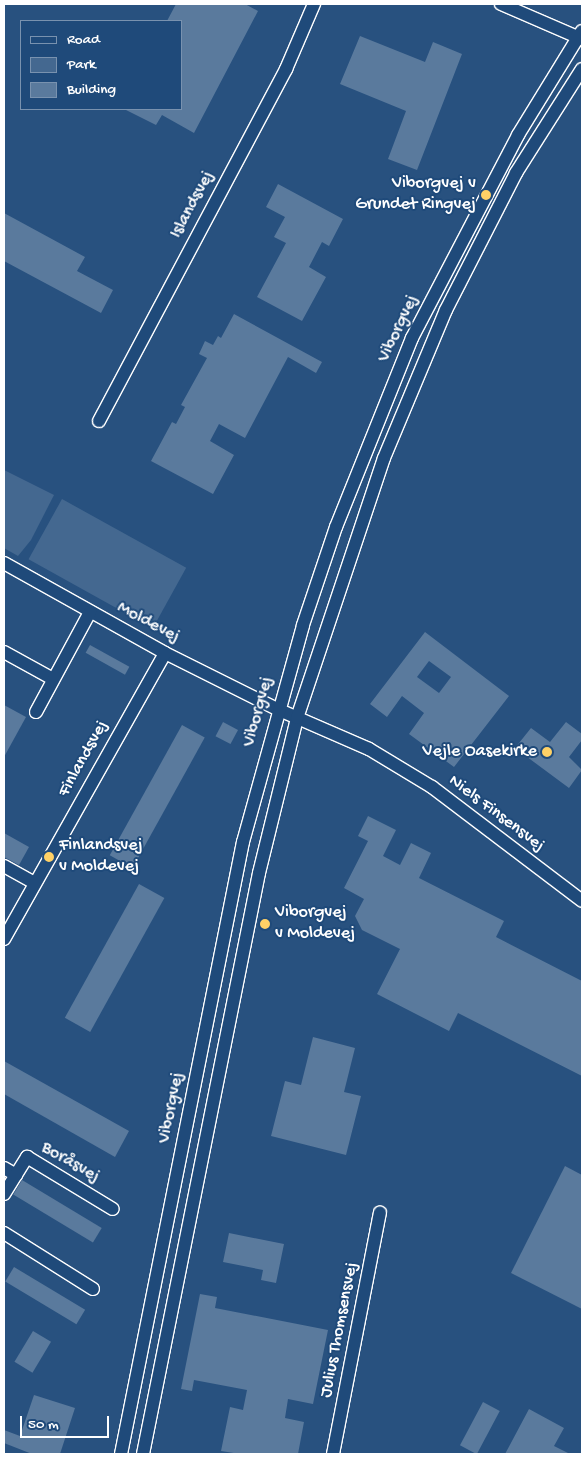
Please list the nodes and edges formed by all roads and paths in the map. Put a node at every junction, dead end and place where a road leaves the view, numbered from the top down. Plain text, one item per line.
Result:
1 (314, 4) edge
2 (501, 4) edge
3 (581, 35) edge
4 (582, 69) edge
5 (98, 421) dead end
6 (4, 563) edge
7 (90, 612) junction
8 (4, 652) edge
9 (165, 652) junction
10 (53, 680) junction
11 (277, 709) junction
12 (36, 712) dead end
13 (297, 718) junction
14 (4, 866) edge
15 (35, 883) junction
16 (582, 900) edge
17 (4, 939) edge
18 (4, 1168) edge
19 (16, 1175) junction
20 (4, 1194) edge
21 (113, 1210) dead end
22 (380, 1214) dead end
23 (4, 1233) edge
24 (93, 1288) dead end
25 (121, 1454) edge
26 (143, 1454) edge
27 (333, 1454) edge

1 - 5 street, Islandsvej
2 - 3 street
3 - 11 street, Viborgvej
4 - 13 street, Viborgvej
6 - 7 street, Moldevej
7 - 9 street, Moldevej
7 - 10 street
8 - 10 street
9 - 11 street, Moldevej
9 - 15 street, Finlandsvej
10 - 12 street
11 - 13 street, Niels Finsensvej
11 - 25 street, Viborgvej
13 - 16 street, Niels Finsensvej
13 - 26 street, Viborgvej
14 - 15 street
15 - 17 street, Finlandsvej
18 - 19 street
19 - 20 street, Boråsvej
19 - 21 street, Boråsvej
22 - 27 street, Julius Thomsensvej
23 - 24 street

